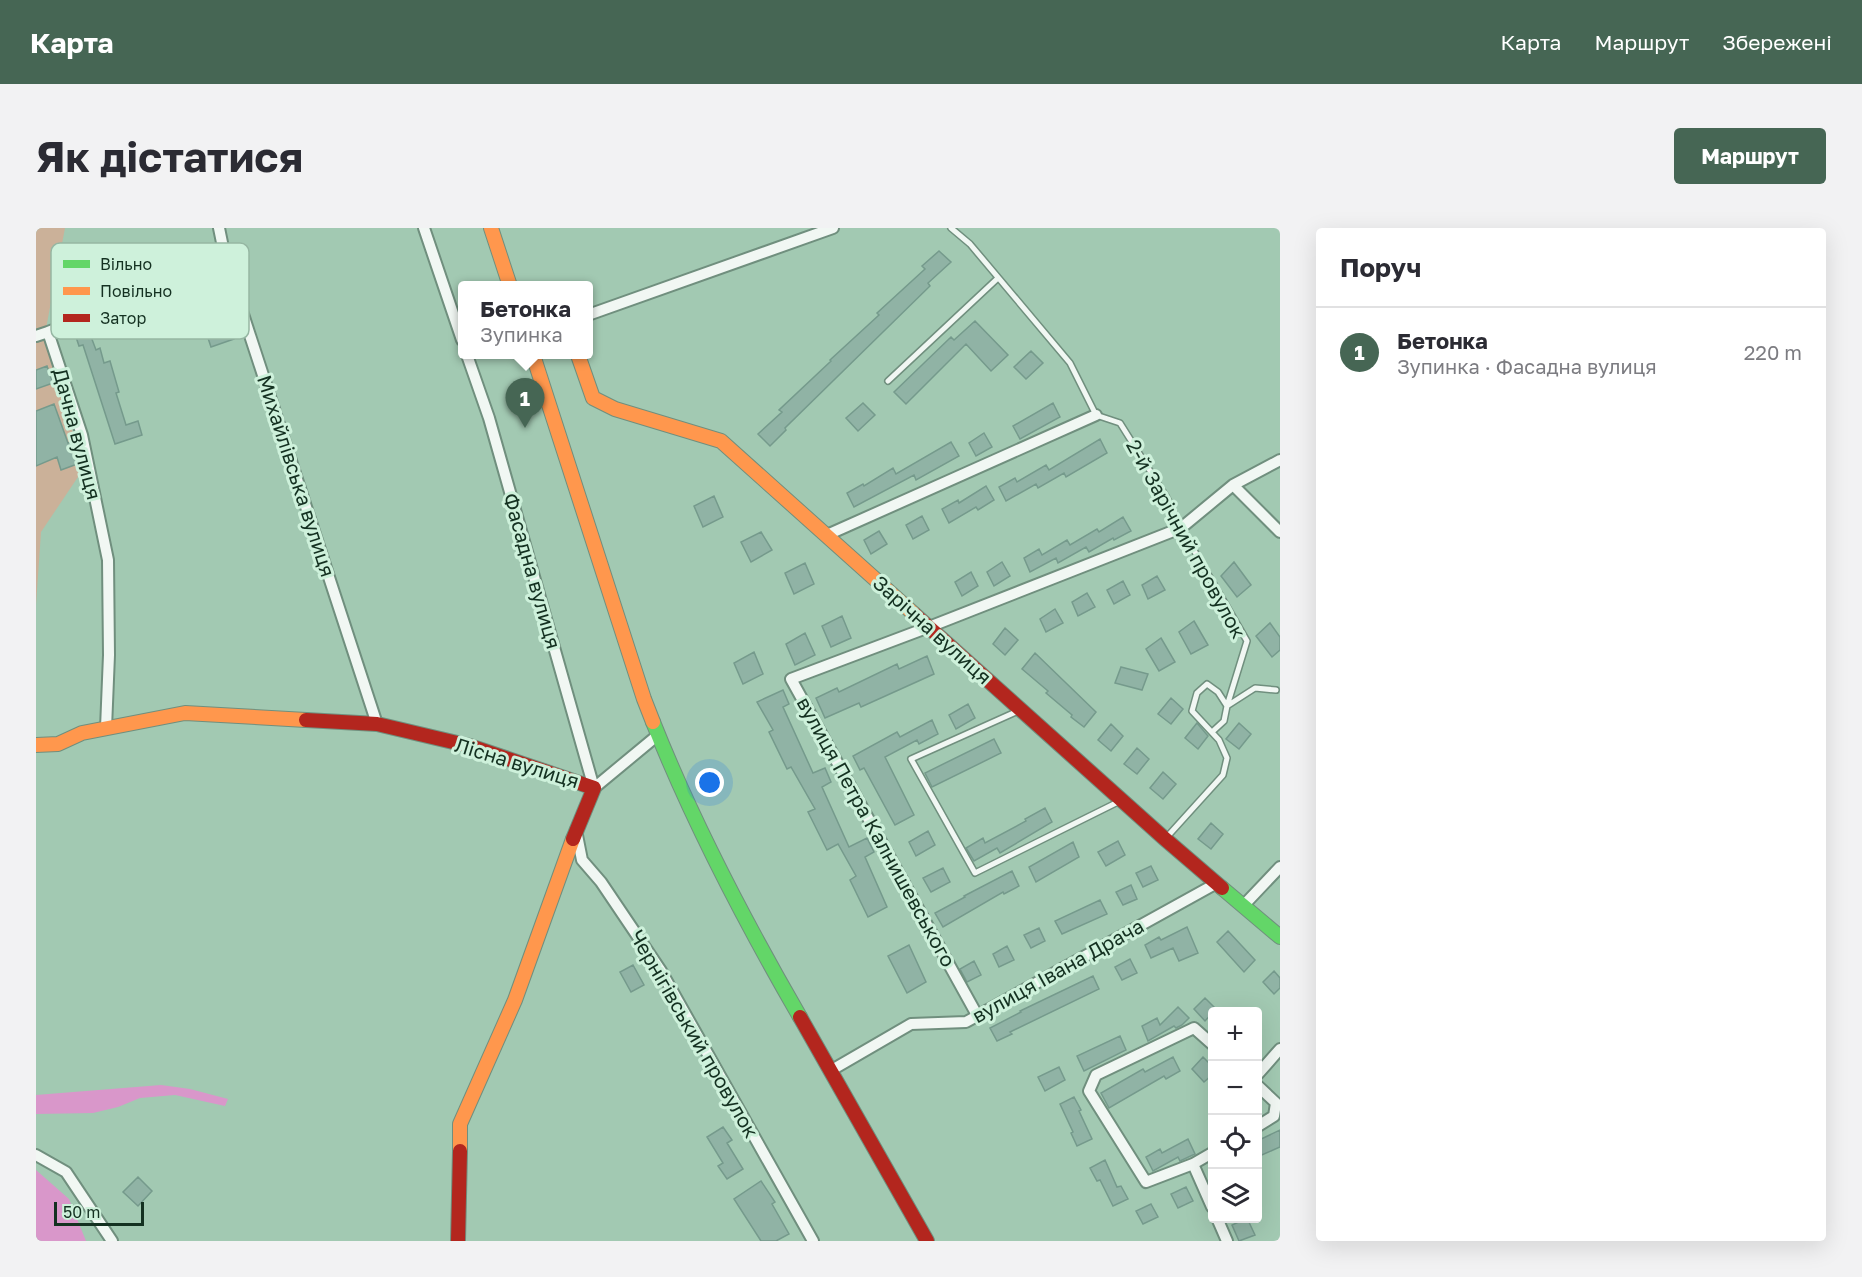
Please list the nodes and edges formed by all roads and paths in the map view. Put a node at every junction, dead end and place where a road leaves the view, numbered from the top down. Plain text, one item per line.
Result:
1 (219, 228) edge
2 (424, 228) edge
3 (491, 228) edge
4 (833, 228) edge
5 (951, 228) edge
6 (222, 243) edge
7 (999, 278) junction
8 (509, 281) edge
9 (593, 313) edge
10 (458, 328) edge
11 (51, 331) edge
12 (48, 332) junction
13 (249, 332) edge
14 (36, 336) edge
15 (469, 359) edge
16 (535, 359) edge
17 (580, 359) edge
18 (888, 381) dead end
19 (1096, 416) junction
20 (1280, 460) edge
21 (1233, 485) junction
22 (1181, 528) junction
23 (1280, 532) edge
24 (827, 535) junction
25 (929, 627) junction
26 (1276, 690) dead end
27 (1227, 706) junction
28 (1021, 710) junction
29 (377, 724) junction
30 (106, 728) junction
31 (1212, 732) junction
32 (658, 735) junction
33 (36, 745) edge
34 (594, 788) junction
35 (1122, 801) junction
36 (576, 830) junction
37 (1165, 839) junction
38 (1280, 867) edge
39 (1217, 883) junction
40 (1244, 905) junction
41 (1280, 938) edge
42 (977, 1015) junction
43 (1208, 1040) edge
44 (1280, 1049) edge
45 (1262, 1069) edge
46 (830, 1071) junction
47 (1262, 1090) edge
48 (1262, 1123) edge
49 (36, 1155) edge
50 (1208, 1155) edge
51 (1194, 1164) junction
52 (1208, 1197) edge
53 (1219, 1223) edge
54 (112, 1241) edge
55 (458, 1241) edge
56 (813, 1241) edge
57 (927, 1241) edge
58 (1227, 1241) edge

1 - 6 street, Михайлівська вулиця
2 - 10 street
3 - 8 street
4 - 9 street
5 - 7 lane
7 - 18 lane
7 - 19 lane
11 - 12 street
12 - 14 street
12 - 30 street, Дачна вулиця
13 - 29 street, Михайлівська вулиця
15 - 34 street, Фасадна вулиця
16 - 32 street
17 - 24 street, Зарічна вулиця
19 - 22 lane, 2-й Зарічний провулок
19 - 24 street
20 - 21 street, вулиця Петра Калнишевського
21 - 22 street, вулиця Петра Калнишевського
21 - 23 street
22 - 25 street, вулиця Петра Калнишевського
22 - 27 lane, 2-й Зарічний провулок
24 - 25 street, Зарічна вулиця
25 - 28 street, Зарічна вулиця
25 - 42 street, вулиця Петра Калнишевського
26 - 27 lane
27 - 31 lane, 2-й Зарічний провулок
27 - 31 lane
28 - 35 street, Зарічна вулиця
28 - 35 lane
29 - 30 street, Лісна вулиця
29 - 34 street, Лісна вулиця
30 - 33 street, Лісна вулиця
31 - 37 lane
32 - 34 street
32 - 46 street
34 - 36 street, Лісна вулиця
35 - 37 street, Зарічна вулиця
36 - 55 street, Лісна вулиця
36 - 56 street, Чернігівський провулок
37 - 39 street, Зарічна вулиця
38 - 40 street
39 - 40 street, Зарічна вулиця
39 - 42 street, вулиця Івана Драча
40 - 41 street, Зарічна вулиця
42 - 46 street, вулиця Івана Драча
43 - 51 street
44 - 45 street
46 - 57 street
47 - 48 street
49 - 54 street
50 - 51 street
51 - 52 street
53 - 58 street

